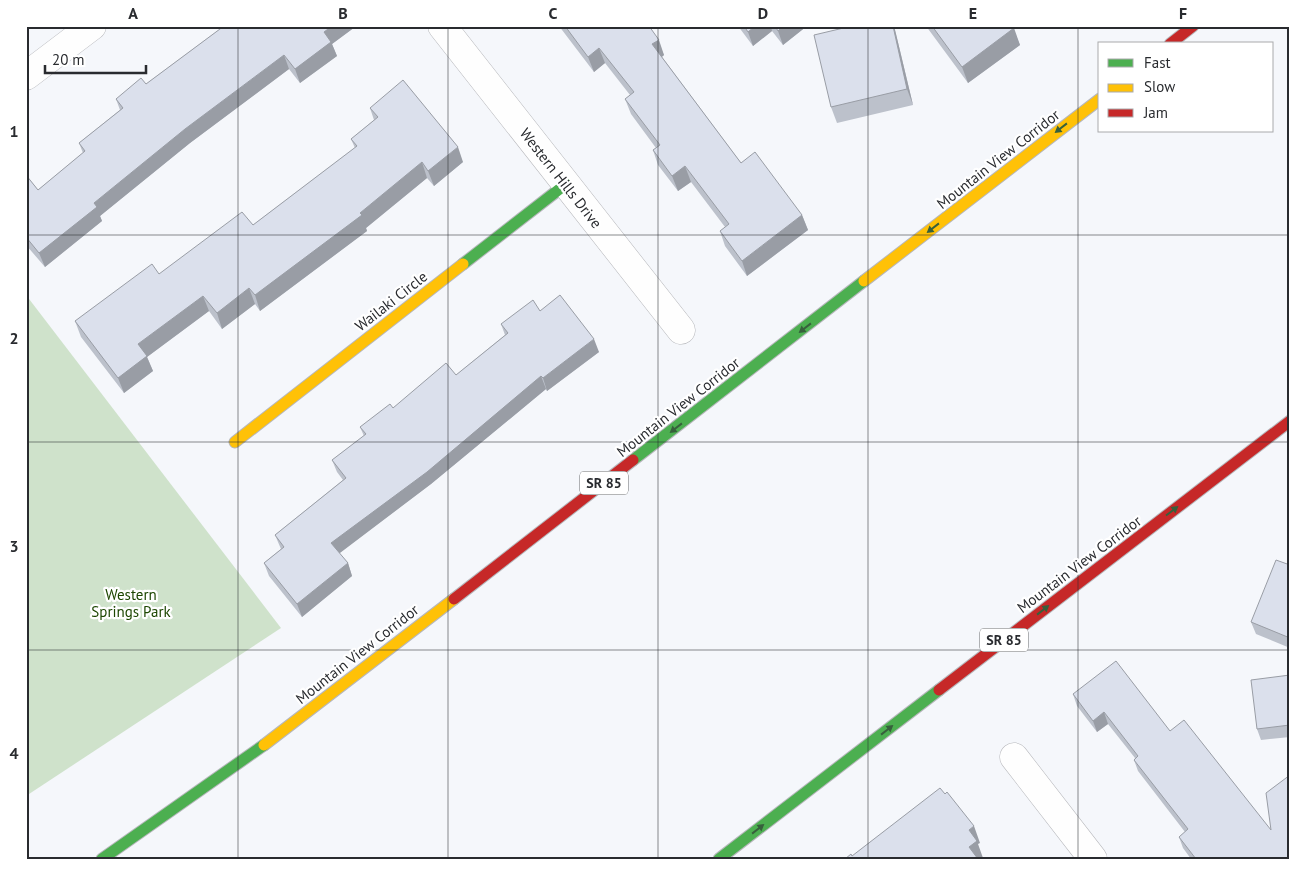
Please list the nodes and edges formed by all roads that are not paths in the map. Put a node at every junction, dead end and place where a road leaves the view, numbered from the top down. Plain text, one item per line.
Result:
1 (92, 26) edge
2 (442, 26) edge
3 (1193, 26) edge
4 (1173, 42) edge
5 (26, 76) edge
6 (1098, 100) edge
7 (566, 184) junction
8 (681, 330) dead end
9 (1290, 421) edge
10 (235, 442) dead end
11 (1014, 757) dead end
12 (102, 859) edge
13 (719, 859) edge
14 (1093, 859) edge

1 - 5 street
2 - 7 street, Western Hills Drive
3 - 4 main road
6 -> 12 main road, Mountain View Corridor / SR 85
7 - 8 street, Western Hills Drive
7 - 10 main road, Wailaki Circle
13 -> 9 main road, Mountain View Corridor / SR 85
11 - 14 street

